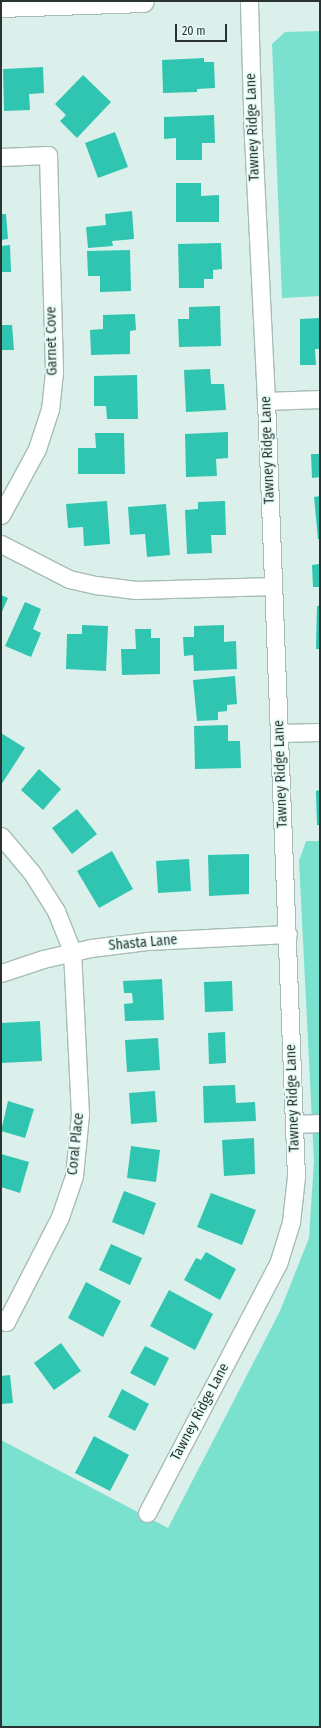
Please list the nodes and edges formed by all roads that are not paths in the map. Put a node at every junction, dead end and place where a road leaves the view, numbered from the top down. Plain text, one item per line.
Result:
1 (143, 1) edge
2 (249, 1) edge
3 (1, 6) edge
4 (1, 157) edge
5 (320, 399) edge
6 (266, 401) junction
7 (1, 515) edge
8 (1, 544) edge
9 (273, 586) junction
10 (320, 732) edge
11 (279, 734) junction
12 (1, 836) edge
13 (288, 934) junction
14 (72, 951) junction
15 (1, 973) edge
16 (320, 1123) edge
17 (294, 1124) junction
18 (4, 1320) edge
19 (147, 1513) dead end

1 - 3 main road
2 - 6 street, Tawney Ridge Lane
4 - 7 street, Garnet Cove
5 - 6 street
6 - 9 street, Tawney Ridge Lane
8 - 9 street
9 - 11 street, Tawney Ridge Lane
10 - 11 street
11 - 13 street, Tawney Ridge Lane
12 - 14 street, Coral Place
13 - 14 street, Shasta Lane
13 - 17 street, Tawney Ridge Lane
14 - 15 street, Shasta Lane
14 - 18 street, Coral Place
16 - 17 street
17 - 19 street, Tawney Ridge Lane

